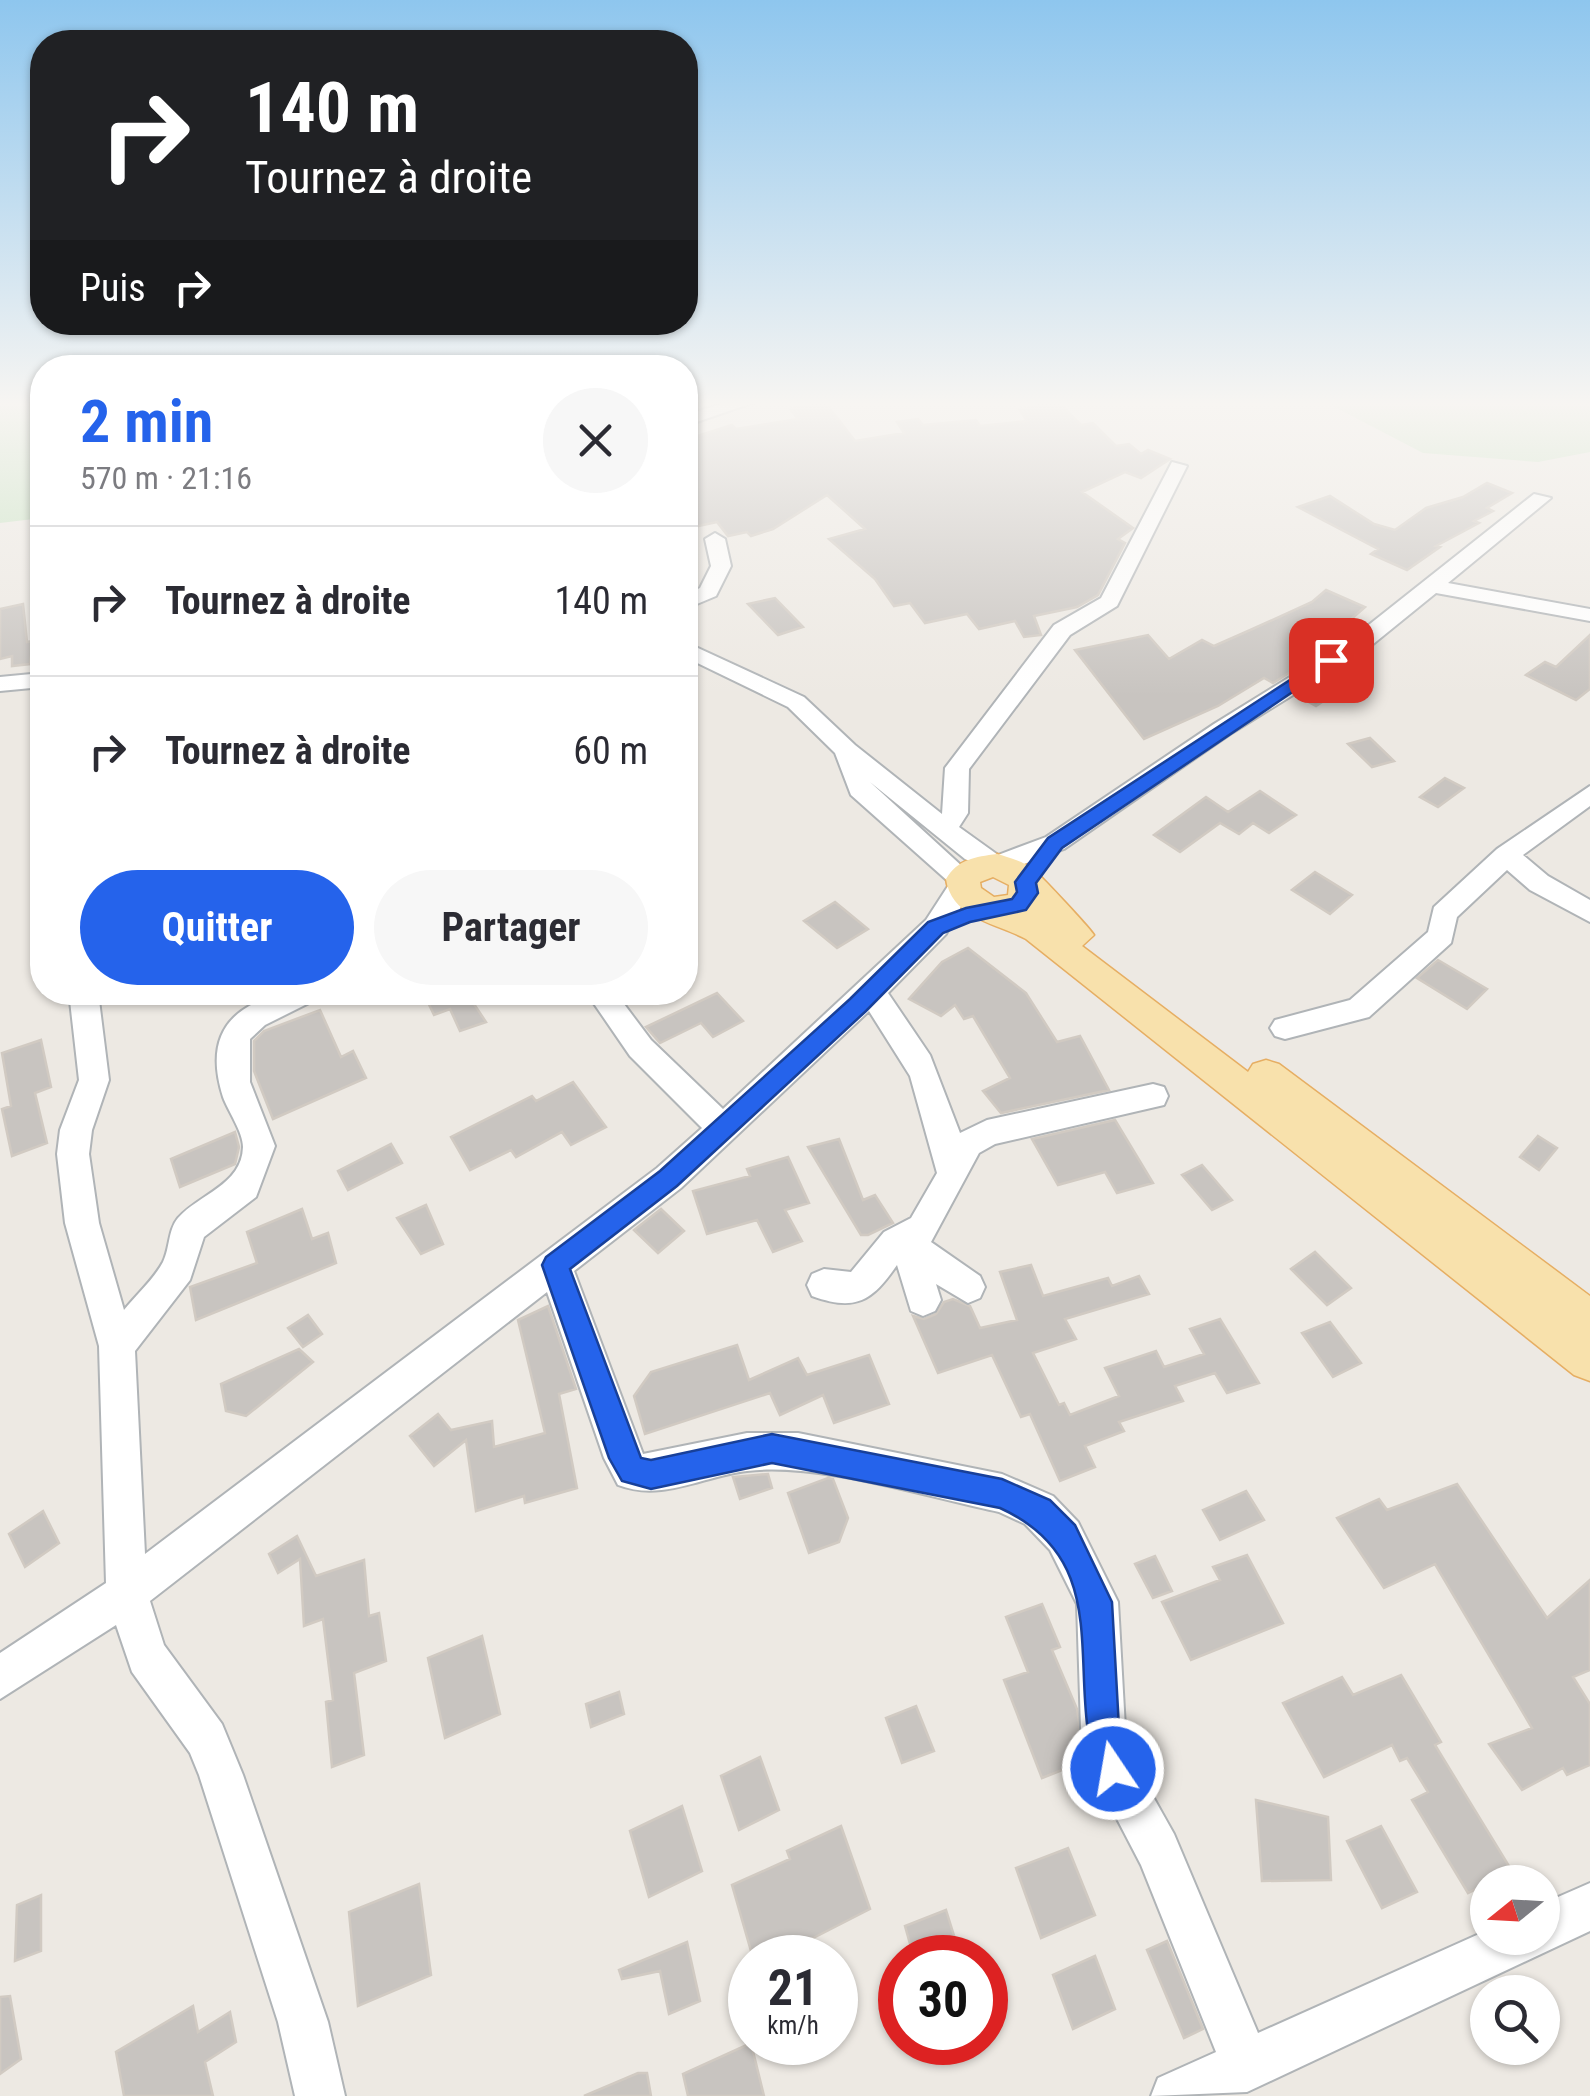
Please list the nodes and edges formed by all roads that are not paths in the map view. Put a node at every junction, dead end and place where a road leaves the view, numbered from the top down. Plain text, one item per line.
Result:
1 (1161, 500) edge
2 (1538, 500) edge
3 (715, 539) dead end
4 (1433, 586) junction
5 (698, 597) edge
6 (1590, 615) edge
7 (698, 655) edge
8 (846, 750) junction
9 (1590, 794) edge
10 (945, 829) junction
11 (1506, 855) junction
12 (963, 883) junction
13 (1008, 891) junction
14 (1590, 912) edge
15 (936, 927) junction
16 (871, 992) junction
17 (85, 1005) edge
18 (280, 1005) edge
19 (607, 1005) edge
20 (1285, 1028) dead end
21 (1153, 1096) dead end
22 (723, 1129) junction
23 (953, 1173) junction
24 (909, 1242) junction
25 (556, 1265) junction
26 (824, 1285) dead end
27 (968, 1287) dead end
28 (923, 1300) dead end
29 (1590, 1322) edge
30 (117, 1346) junction
31 (1590, 1360) edge
32 (128, 1593) junction
33 (0, 1678) edge
34 (1590, 1907) edge
35 (1560, 1921) edge
36 (1488, 1955) edge
37 (1246, 2066) junction
38 (320, 2096) edge
39 (1176, 2096) edge

1 - 10 street
2 - 4 street
3 - 5 street
4 - 6 street
4 - 13 street
7 - 8 street
8 - 10 street
8 - 12 street
9 - 11 street
10 - 13 street
11 - 14 street
11 - 20 street
12 - 13 main road
12 - 15 street
13 - 15 street
13 - 29 main road
13 - 31 main road
15 - 16 street
16 - 22 street
16 - 23 street
17 - 30 street
18 - 30 street
19 - 22 street
21 - 23 street
22 - 25 street
23 - 24 street
24 - 26 street
24 - 27 street
24 - 28 street
25 - 32 street
25 - 37 street
30 - 32 street
32 - 33 street
32 - 38 street
34 - 35 street
36 - 37 street
37 - 39 street

